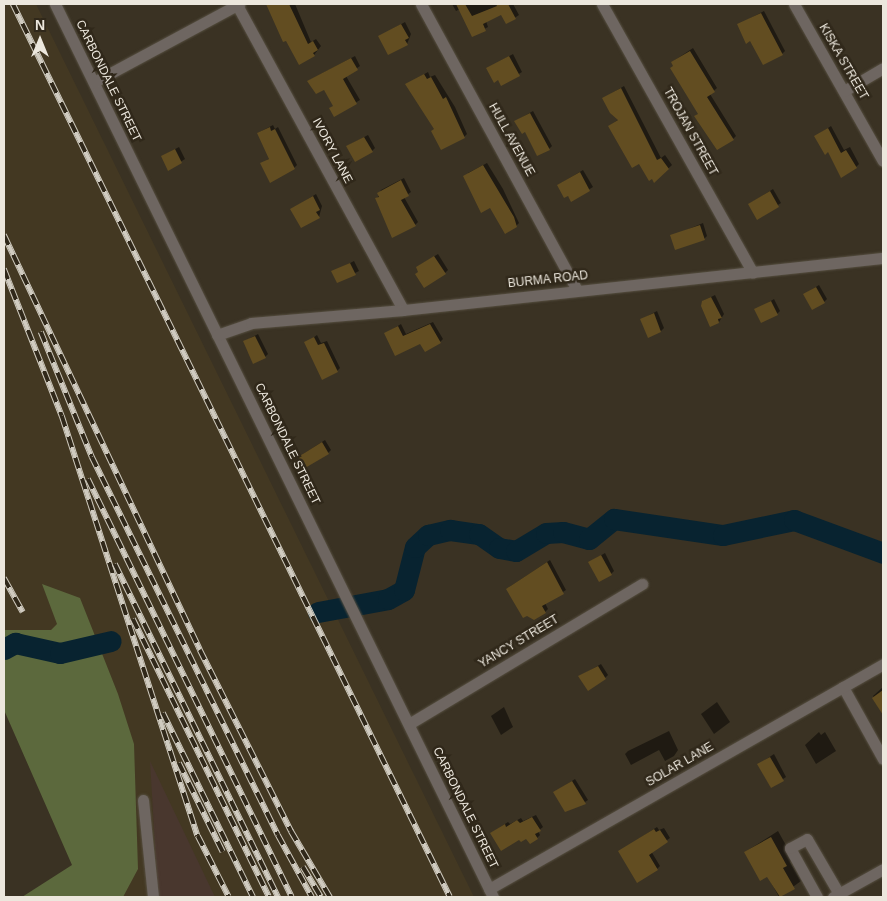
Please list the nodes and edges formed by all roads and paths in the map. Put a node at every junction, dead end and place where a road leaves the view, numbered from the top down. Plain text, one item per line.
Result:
1 (55, 4) edge
2 (238, 4) edge
3 (421, 4) edge
4 (602, 4) edge
5 (794, 4) edge
6 (883, 68) edge
7 (94, 82) junction
8 (844, 91) junction
9 (883, 161) edge
10 (883, 258) edge
11 (753, 273) junction
12 (576, 290) junction
13 (403, 310) junction
14 (217, 334) junction
15 (642, 584) dead end
16 (883, 664) edge
17 (843, 687) junction
18 (409, 724) junction
19 (883, 759) edge
20 (143, 800) dead end
21 (883, 868) edge
22 (491, 893) edge
23 (836, 896) edge
24 (153, 897) edge
25 (817, 897) edge

1 - 7 street, CARBONDALE STREET
2 - 7 street
2 - 13 street, IVORY LANE
3 - 12 street, HULL AVENUE
4 - 11 street, TROJAN STREET
5 - 8 street, KISKA STREET
6 - 8 street
7 - 14 street, CARBONDALE STREET
8 - 9 street, KISKA STREET
10 - 11 street, BURMA ROAD
11 - 12 street, BURMA ROAD
12 - 13 street, BURMA ROAD
13 - 14 street, BURMA ROAD
14 - 18 street, CARBONDALE STREET
15 - 18 street, YANCY STREET
16 - 17 street, SOLAR LANE
17 - 19 street
17 - 22 street, SOLAR LANE
18 - 22 street, CARBONDALE STREET
20 - 24 street
21 - 23 street
23 - 25 street

